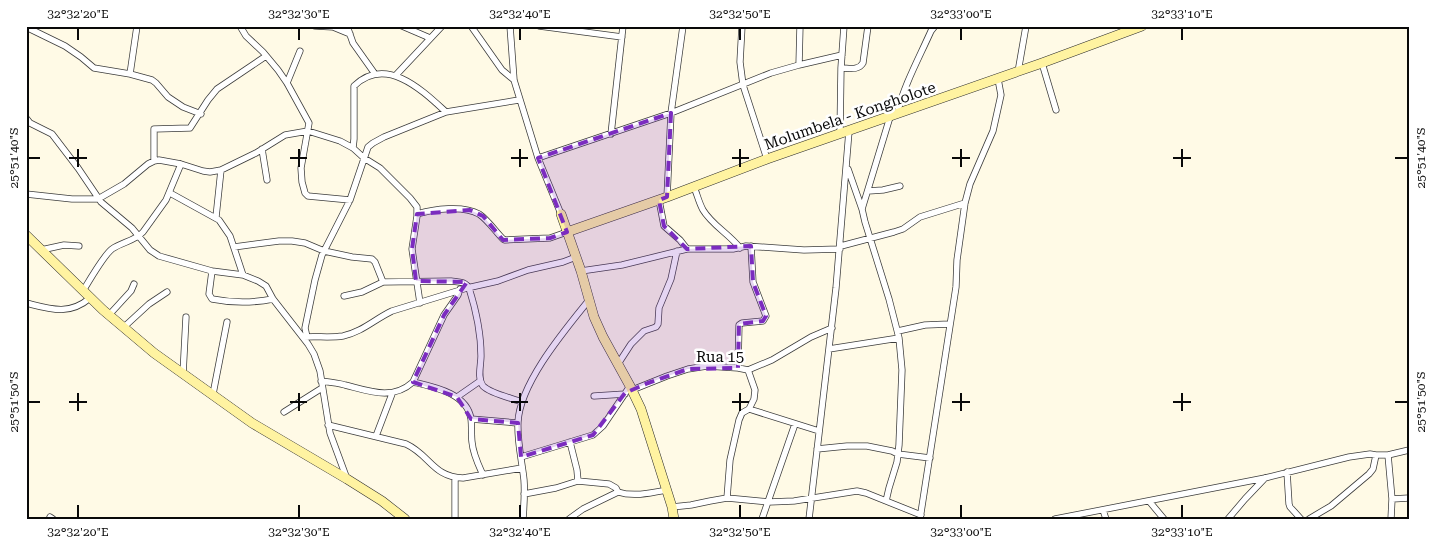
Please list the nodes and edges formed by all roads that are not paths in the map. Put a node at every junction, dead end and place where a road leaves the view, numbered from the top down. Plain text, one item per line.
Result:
1 (137, 26) edge
2 (240, 26) edge
3 (315, 26) edge
4 (347, 26) edge
5 (402, 26) edge
6 (442, 26) edge
7 (471, 26) edge
8 (510, 26) edge
9 (539, 26) edge
10 (623, 26) edge
11 (682, 26) edge
12 (742, 26) edge
13 (800, 26) edge
14 (844, 26) edge
15 (868, 26) edge
16 (1026, 26) edge
17 (1142, 26) edge
18 (26, 28) edge
19 (931, 28) edge
20 (350, 34) junction
21 (622, 37) junction
22 (430, 38) junction
23 (300, 50) dead end
24 (842, 55) junction
25 (266, 56) junction
26 (1042, 64) junction
27 (799, 65) junction
28 (841, 68) junction
29 (1018, 72) junction
30 (130, 74) junction
31 (375, 74) junction
32 (396, 75) junction
33 (998, 79) junction
34 (514, 80) junction
35 (287, 83) junction
36 (743, 85) junction
37 (519, 100) junction
38 (1056, 110) dead end
39 (446, 112) junction
40 (671, 113) junction
41 (201, 114) junction
42 (894, 116) junction
43 (26, 118) edge
44 (308, 131) junction
45 (845, 132) junction
46 (611, 134) junction
47 (352, 148) junction
48 (262, 149) junction
49 (364, 158) junction
50 (538, 158) junction
51 (767, 159) junction
52 (154, 161) junction
53 (182, 164) junction
54 (847, 164) junction
55 (221, 170) junction
56 (267, 180) dead end
57 (900, 186) dead end
58 (694, 187) junction
59 (868, 191) junction
60 (170, 193) junction
61 (26, 194) edge
62 (663, 198) junction
63 (98, 199) junction
64 (350, 200) junction
65 (964, 203) junction
66 (862, 209) junction
67 (417, 214) junction
68 (561, 214) joint
69 (216, 217) junction
70 (567, 232) junction
71 (26, 235) edge
72 (139, 237) junction
73 (870, 238) junction
74 (78, 246) dead end
75 (751, 246) junction
76 (234, 247) junction
77 (841, 247) junction
78 (740, 248) junction
79 (687, 249) junction
80 (41, 250) junction
81 (324, 251) junction
82 (677, 251) junction
83 (576, 257) junction
84 (212, 271) junction
85 (581, 271) junction
86 (243, 275) junction
87 (416, 281) junction
88 (382, 282) junction
89 (134, 284) dead end
90 (470, 288) junction
91 (460, 290) junction
92 (83, 291) junction
93 (167, 292) dead end
94 (344, 296) dead end
95 (90, 298) junction
96 (273, 298) junction
97 (588, 300) junction
98 (26, 303) edge
99 (420, 303) junction
100 (109, 315) junction
101 (186, 317) dead end
102 (227, 322) dead end
103 (950, 324) junction
104 (124, 327) junction
105 (832, 328) junction
106 (899, 335) junction
107 (305, 337) junction
108 (829, 350) junction
109 (618, 364) junction
110 (738, 368) junction
111 (748, 370) junction
112 (183, 374) junction
113 (480, 381) junction
114 (413, 382) junction
115 (322, 385) junction
116 (629, 390) junction
117 (213, 394) junction
118 (392, 394) junction
119 (594, 396) dead end
120 (457, 397) junction
121 (522, 402) junction
122 (749, 409) junction
123 (284, 412) dead end
124 (471, 419) junction
125 (518, 423) junction
126 (795, 424) junction
127 (328, 425) junction
128 (818, 431) junction
129 (376, 436) junction
130 (570, 442) junction
131 (817, 449) junction
132 (1409, 450) edge
133 (898, 454) junction
134 (1376, 455) junction
135 (1388, 455) junction
136 (520, 457) junction
137 (930, 458) junction
138 (522, 468) junction
139 (1287, 472) junction
140 (483, 475) junction
141 (455, 478) junction
142 (1265, 478) junction
143 (347, 479) junction
144 (578, 481) junction
145 (667, 490) junction
146 (618, 492) junction
147 (524, 494) junction
148 (727, 498) junction
149 (1392, 498) junction
150 (1409, 498) edge
151 (811, 499) junction
152 (1148, 500) junction
153 (769, 502) junction
154 (886, 502) junction
155 (1103, 510) junction
156 (674, 515) edge
157 (921, 517) edge
158 (405, 519) edge
159 (455, 519) edge
160 (523, 519) edge
161 (568, 519) edge
162 (762, 519) edge
163 (809, 519) edge
164 (1055, 519) edge
165 (1106, 519) edge
166 (1164, 519) edge
167 (1228, 519) edge
168 (1301, 519) edge
169 (1309, 519) edge
170 (1391, 519) edge

1 - 30 street
2 - 25 street
3 - 20 street
4 - 20 street
5 - 22 street
6 - 22 street
7 - 34 street
8 - 34 street
9 - 21 street
10 - 21 street
11 - 40 street
12 - 36 street
13 - 27 street
14 - 24 street
15 - 28 street
16 - 29 street
17 - 26 street, Molumbela - Kongholote
18 - 30 street
19 - 42 street
20 - 31 street
21 - 46 street
22 - 32 street
23 - 35 street
24 - 27 street
24 - 28 street
25 - 35 street
25 - 41 street
26 - 29 street, Molumbela - Kongholote
26 - 38 street
27 - 36 street
28 - 45 street
29 - 33 street, Molumbela - Kongholote
30 - 41 street
31 - 32 street
31 - 47 street
32 - 39 street
33 - 42 street, Molumbela - Kongholote
33 - 65 street
34 - 37 street
35 - 44 street
36 - 40 street
36 - 51 street
37 - 39 street
37 - 50 street
39 - 49 street
40 - 46 street
40 - 62 street
41 - 52 street
42 - 45 street, Molumbela - Kongholote
42 - 59 street
43 - 63 street
44 - 47 street
44 - 48 street
44 - 64 street
45 - 51 street, Molumbela - Kongholote
45 - 54 street
46 - 50 street
47 - 49 street
48 - 55 street
48 - 56 street
49 - 64 street
49 - 67 street
50 - 68 street
51 - 58 street, Molumbela - Kongholote
52 - 53 street
52 - 63 street
53 - 55 street
53 - 60 street
54 - 66 street
54 - 77 street
55 - 69 street
57 - 59 street
58 - 62 street, Molumbela - Kongholote
58 - 78 street
59 - 66 street
60 - 69 street
60 - 72 street
61 - 63 street
62 - 70 street, Molumbela - Kongholote
62 - 79 street
63 - 72 street
64 - 81 street
65 - 73 street
65 - 103 street
66 - 73 street
67 - 70 street
67 - 87 street
68 - 70 street
69 - 76 street
70 - 83 street
71 - 80 street
72 - 84 street
72 - 92 street
73 - 77 street
73 - 106 street
74 - 80 street
75 - 77 street
75 - 78 street
75 - 110 street
76 - 81 street
76 - 86 street
77 - 105 street
78 - 79 street
79 - 82 street
80 - 92 street
81 - 88 street
81 - 107 street
82 - 85 street
82 - 109 street
83 - 85 street
83 - 90 street
84 - 86 street
84 - 96 street
85 - 97 street
86 - 96 street
87 - 88 street
87 - 90 street
87 - 99 street
88 - 94 street
89 - 100 street
90 - 91 street
90 - 113 street
91 - 99 street
91 - 114 street
92 - 95 street
93 - 104 street
95 - 98 street
95 - 100 street
96 - 107 street
97 - 109 street
97 - 121 street
99 - 107 street
100 - 104 street
101 - 112 street
102 - 117 street
103 - 106 street
103 - 137 street
104 - 112 street
105 - 108 street
105 - 111 street, Rua 15
106 - 108 street
106 - 133 street
107 - 115 street
108 - 128 street
109 - 116 street
110 - 111 street, Rua 15
110 - 116 street, Rua 15
111 - 122 street
112 - 117 street
113 - 120 street
113 - 121 street
114 - 118 street
114 - 120 street
115 - 118 street
115 - 123 street
115 - 127 street
116 - 119 street, Rua 15
116 - 130 street
116 - 145 street
117 - 143 street
118 - 129 street
120 - 124 street
121 - 125 street
122 - 126 street
122 - 148 street
124 - 125 street
124 - 140 street
125 - 136 street
126 - 128 street
126 - 153 street
127 - 129 street
127 - 143 street
128 - 131 street
129 - 141 street
130 - 136 street
130 - 144 street
131 - 133 street
131 - 151 street
132 - 135 street
133 - 137 street
133 - 154 street
134 - 135 street
134 - 139 street
134 - 169 street
135 - 149 street
136 - 138 street
137 - 157 street
138 - 140 street
138 - 147 street
139 - 142 street
139 - 168 street
140 - 141 street
141 - 159 street
142 - 152 street
142 - 167 street
143 - 158 street
144 - 146 street
144 - 147 street
145 - 146 street
145 - 156 street
146 - 161 street
147 - 160 street
148 - 153 street
148 - 156 street
149 - 150 street
149 - 170 street
151 - 153 street
151 - 154 street
151 - 163 street
152 - 155 street
152 - 166 street
153 - 162 street
154 - 157 street
155 - 164 street
155 - 165 street

